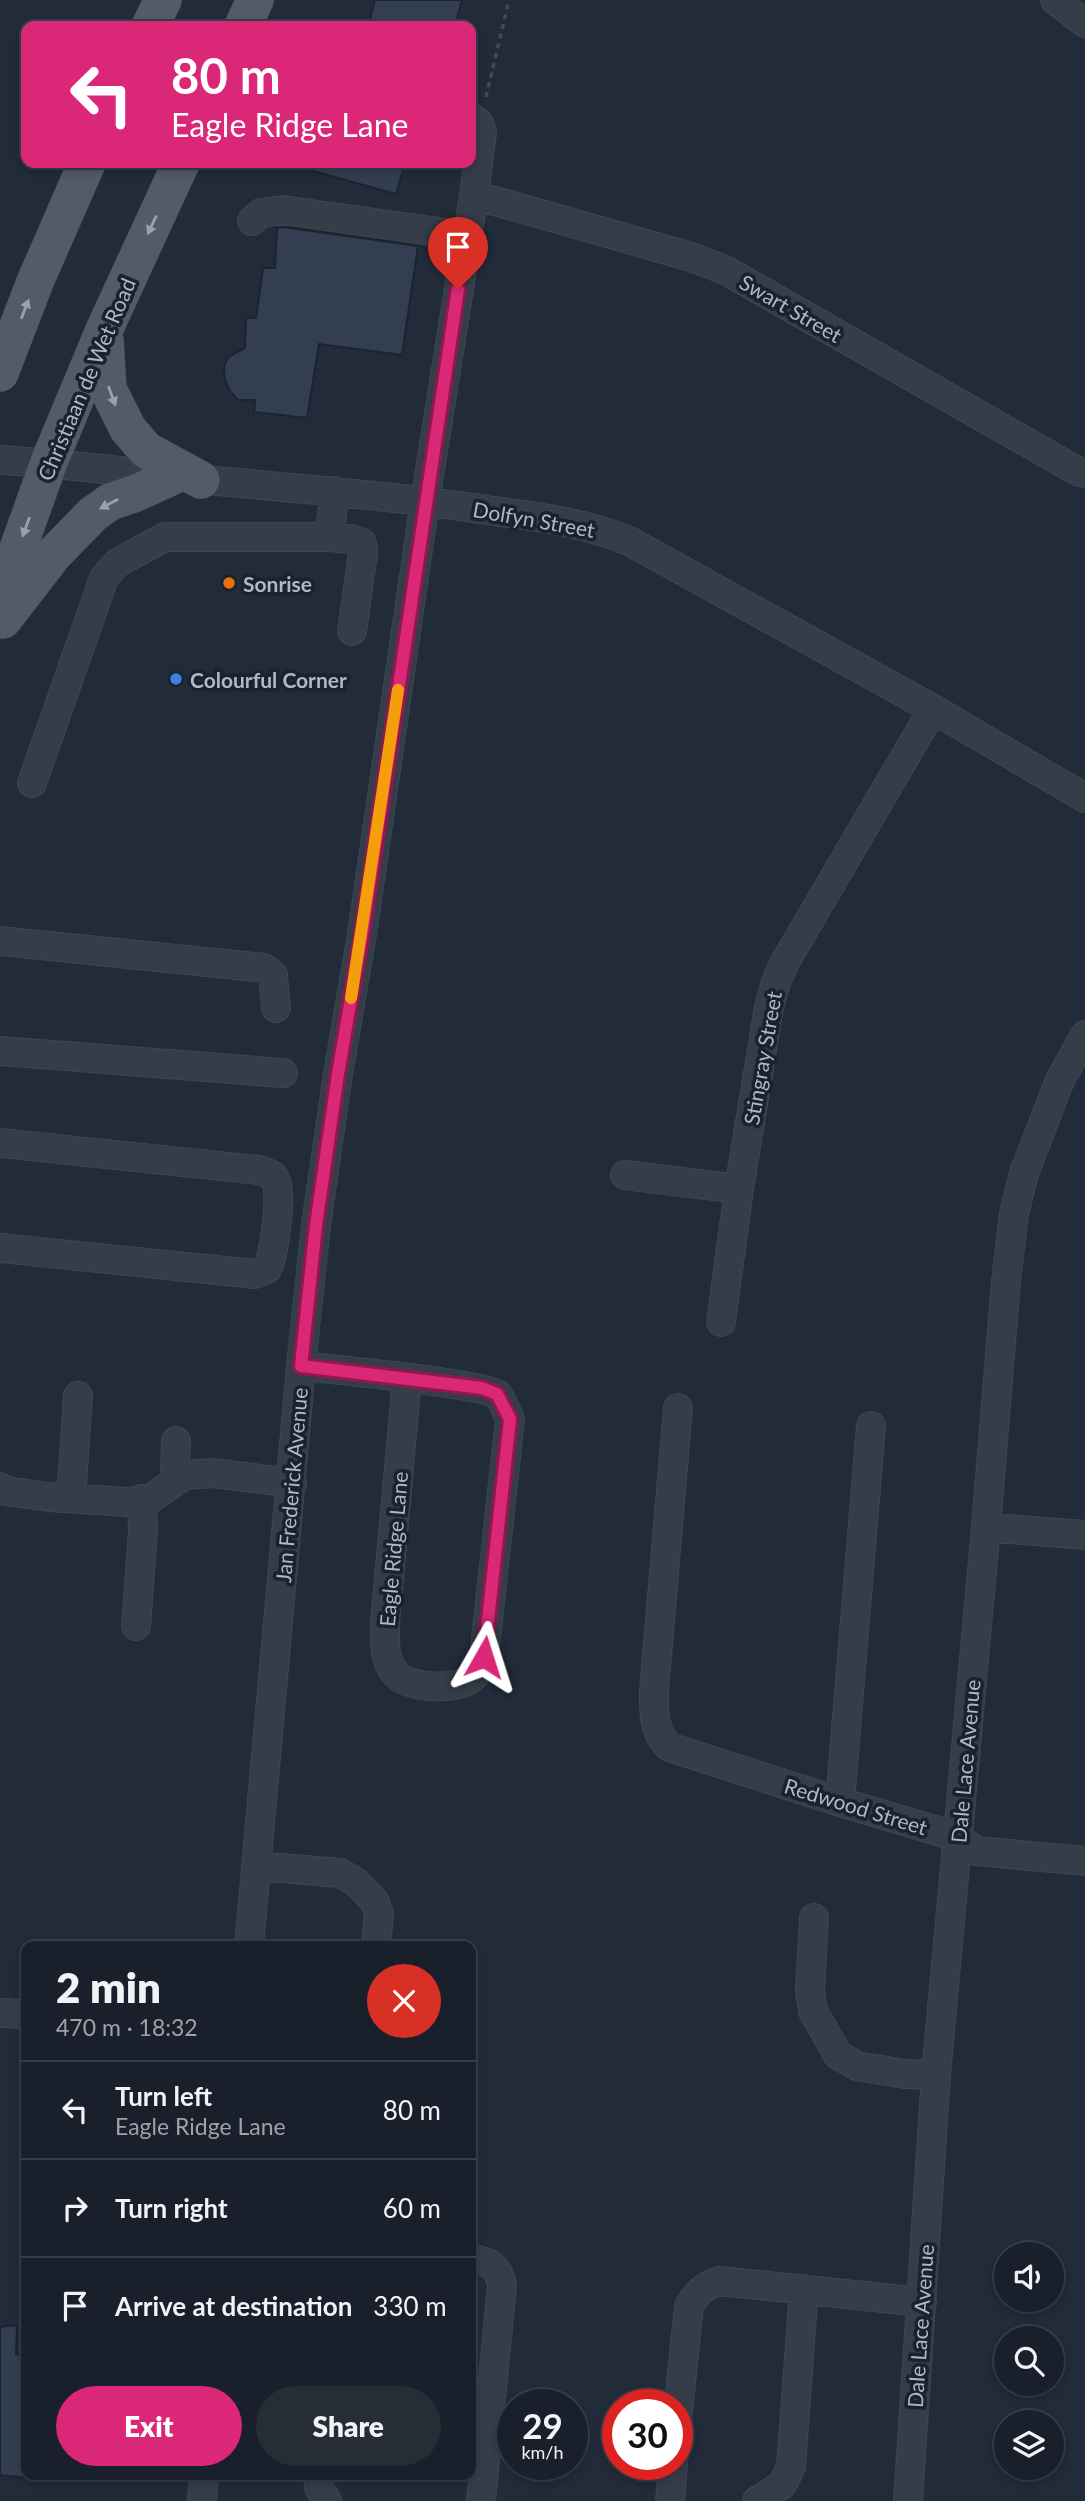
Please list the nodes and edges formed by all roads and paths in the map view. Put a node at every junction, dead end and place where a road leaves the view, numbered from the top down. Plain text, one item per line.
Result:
1 (153, 0) edge
2 (163, 0) edge
3 (255, 0) edge
4 (509, 0) edge
5 (1055, 0) edge
6 (145, 21) edge
7 (152, 21) edge
8 (245, 21) edge
9 (1085, 23) edge
10 (476, 116) edge
11 (476, 122) edge
12 (85, 168) edge
13 (179, 168) edge
14 (474, 195) junction
15 (252, 221) dead end
16 (467, 236) junction
17 (105, 328) junction
18 (0, 373) edge
19 (0, 460) edge
20 (48, 463) junction
21 (1085, 473) edge
22 (186, 478) junction
23 (335, 491) junction
24 (425, 501) junction
25 (329, 537) junction
26 (0, 599) edge
27 (0, 624) edge
28 (352, 631) dead end
29 (933, 709) junction
30 (32, 783) dead end
31 (1085, 798) edge
32 (0, 941) edge
33 (276, 1007) dead end
34 (1085, 1035) edge
35 (0, 1051) edge
36 (283, 1073) dead end
37 (0, 1143) edge
38 (625, 1175) dead end
39 (739, 1189) junction
40 (0, 1248) edge
41 (722, 1322) dead end
42 (301, 1366) junction
43 (407, 1379) junction
44 (78, 1396) dead end
45 (678, 1408) dead end
46 (871, 1426) dead end
47 (176, 1441) dead end
48 (177, 1480) junction
49 (292, 1483) junction
50 (0, 1487) edge
51 (71, 1498) junction
52 (142, 1499) junction
53 (986, 1527) junction
54 (1085, 1535) edge
55 (135, 1626) dead end
56 (840, 1802) junction
57 (958, 1837) junction
58 (1085, 1861) edge
59 (257, 1866) junction
60 (814, 1918) dead end
61 (250, 1941) edge
62 (376, 1941) edge
63 (0, 2013) edge
64 (21, 2014) edge
65 (936, 2075) junction
66 (476, 2260) edge
67 (804, 2290) junction
68 (922, 2302) junction
69 (680, 2389) edge
70 (204, 2480) edge
71 (318, 2480) edge
72 (672, 2480) edge
73 (202, 2501) edge
74 (327, 2501) edge
75 (481, 2501) edge
76 (670, 2501) edge
77 (757, 2501) edge
78 (908, 2501) edge

1 - 6 street
2 - 7 main road
3 - 8 main road
4 - 10 path
5 - 9 street
11 - 14 street, Jan Frederick Avenue
18 -> 12 main road
13 -> 17 main road, Christiaan de Wet Road
14 - 16 street, Jan Frederick Avenue
14 - 21 street, Swart Street
15 - 16 street
16 - 24 street, Jan Frederick Avenue
17 - 20 main road, Christiaan de Wet Road
17 -> 22 main road
19 - 20 street, Dolfyn Street
20 - 22 street, Dolfyn Street
20 -> 26 main road, Christiaan de Wet Road
22 - 23 street, Dolfyn Street
22 -> 27 main road
23 - 24 street, Dolfyn Street
23 - 25 street
24 - 29 street, Dolfyn Street
24 - 42 street, Jan Frederick Avenue
25 - 28 street
25 - 30 street
29 - 31 street, Dolfyn Street
29 - 39 street, Stingray Street
32 - 33 street
34 - 53 street, Dale Lace Avenue
35 - 36 street
37 - 40 street
38 - 39 street
39 - 41 street, Stingray Street
42 - 43 street, Eagle Ridge Lane
42 - 49 street, Jan Frederick Avenue
43 - 43 street, Eagle Ridge Lane
44 - 51 street
45 - 56 street, Redwood Street
46 - 56 street
47 - 48 street
48 - 49 street
48 - 52 street
49 - 59 street, Jan Frederick Avenue
50 - 51 street
51 - 52 street
52 - 55 street
53 - 54 street
53 - 57 street, Dale Lace Avenue
56 - 57 street, Redwood Street
57 - 58 street, Redwood Street
57 - 65 street, Dale Lace Avenue
59 - 61 street, Jan Frederick Avenue
59 - 62 street
60 - 65 street
63 - 64 street
65 - 68 street, Dale Lace Avenue
66 - 75 street
67 - 68 street
67 - 69 street
67 - 77 street
68 - 78 street, Dale Lace Avenue
70 - 73 street
71 - 74 street
72 - 76 street

